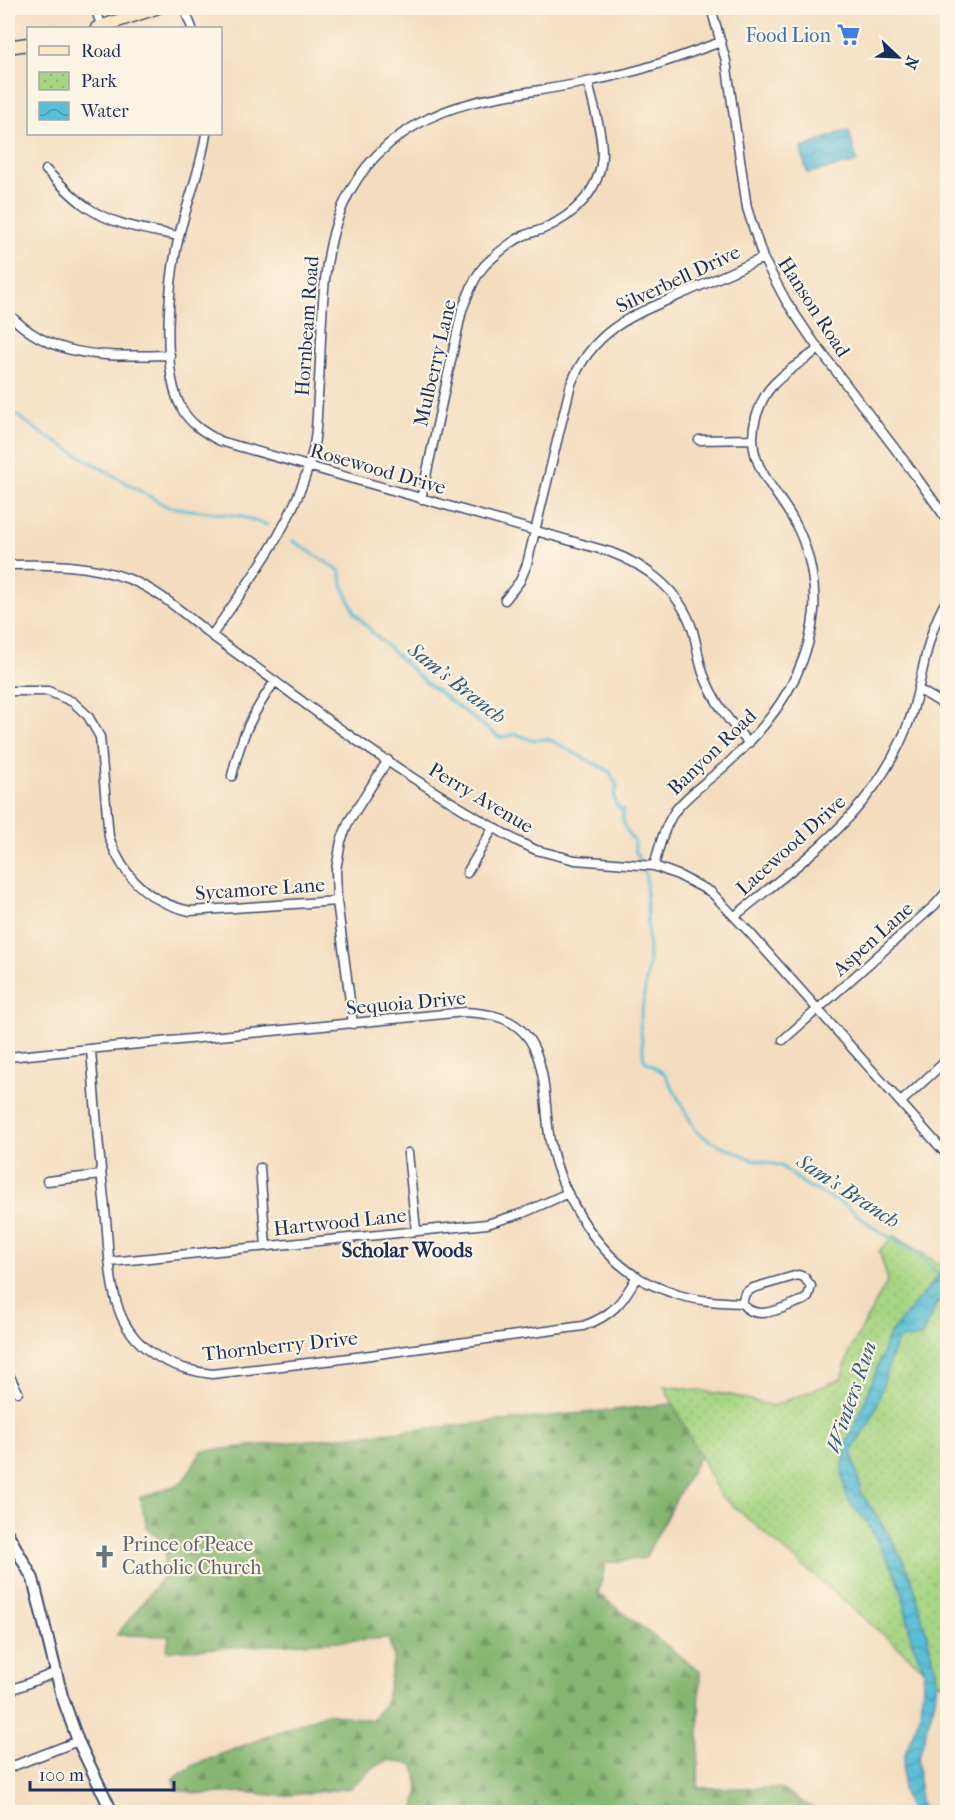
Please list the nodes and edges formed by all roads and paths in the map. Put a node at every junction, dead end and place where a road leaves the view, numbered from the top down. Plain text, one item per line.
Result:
1 (95, 8) edge
2 (156, 8) edge
3 (184, 8) edge
4 (711, 8) edge
5 (99, 27) edge
6 (102, 27) edge
7 (192, 27) edge
8 (721, 42) junction
9 (27, 44) edge
10 (8, 46) edge
11 (588, 82) junction
12 (206, 135) edge
13 (46, 170) dead end
14 (179, 236) junction
15 (763, 258) junction
16 (8, 313) edge
17 (819, 349) junction
18 (170, 355) junction
19 (752, 439) junction
20 (699, 440) dead end
21 (308, 466) junction
22 (421, 499) junction
23 (948, 521) edge
24 (535, 531) junction
25 (8, 565) edge
26 (948, 598) edge
27 (505, 600) dead end
28 (212, 635) junction
29 (275, 681) junction
30 (918, 689) junction
31 (8, 691) edge
32 (948, 707) edge
33 (748, 743) junction
34 (388, 760) junction
35 (232, 776) dead end
36 (493, 828) junction
37 (654, 866) junction
38 (467, 873) dead end
39 (948, 890) edge
40 (337, 901) junction
41 (735, 916) junction
42 (818, 1010) junction
43 (353, 1024) junction
44 (783, 1040) dead end
45 (91, 1050) junction
46 (8, 1057) edge
47 (948, 1059) edge
48 (901, 1102) junction
49 (408, 1153) dead end
50 (948, 1156) edge
51 (260, 1168) dead end
52 (101, 1175) junction
53 (47, 1181) dead end
54 (568, 1193) junction
55 (416, 1230) junction
56 (266, 1246) junction
57 (110, 1262) junction
58 (637, 1276) junction
59 (742, 1304) junction
60 (8, 1373) edge
61 (18, 1392) dead end
62 (8, 1534) edge
63 (57, 1672) junction
64 (8, 1691) edge
65 (78, 1741) junction
66 (8, 1768) edge
67 (112, 1812) edge

1 - 5 street
2 - 6 main road
3 - 7 street
4 - 8 street, Hanson Road
8 - 11 street, Hornbeam Road
8 - 15 street, Hanson Road
9 - 10 main road
11 - 21 street, Hornbeam Road
11 - 22 street, Mulberry Lane
12 - 14 street, Rosewood Drive
13 - 14 street
14 - 18 street, Rosewood Drive
15 - 17 street, Hanson Road
15 - 24 street, Silverbell Drive
16 - 18 street
17 - 19 street, Banyon Road
17 - 23 street, Hanson Road
18 - 21 street, Rosewood Drive
19 - 20 street
19 - 33 street, Banyon Road
21 - 22 street, Rosewood Drive
21 - 28 street, Hornbeam Road
22 - 24 street, Rosewood Drive
24 - 27 street, Silverbell Drive
24 - 33 street, Rosewood Drive
25 - 28 street, Perry Avenue
26 - 30 street, Lacewood Drive
28 - 29 street, Perry Avenue
29 - 34 street, Perry Avenue
29 - 35 street
30 - 32 street
30 - 41 street, Lacewood Drive
31 - 40 street, Sycamore Lane
33 - 37 street, Banyon Road
34 - 36 street, Perry Avenue
34 - 40 street
36 - 37 street, Perry Avenue
36 - 38 street
37 - 41 street, Perry Avenue
39 - 42 street, Aspen Lane
40 - 43 street
41 - 42 street, Perry Avenue
42 - 44 street, Aspen Lane
42 - 48 street, Perry Avenue
43 - 45 street, Sequoia Drive
43 - 54 street, Sequoia Drive
45 - 46 street, Sequoia Drive
45 - 52 street, Thornberry Drive
47 - 48 street
48 - 50 street, Perry Avenue
49 - 55 street
51 - 56 street
52 - 53 street
52 - 57 street, Thornberry Drive
54 - 55 street, Hartwood Lane
54 - 58 street, Sequoia Drive
55 - 56 street, Hartwood Lane
56 - 57 street, Hartwood Lane
57 - 58 street, Thornberry Drive
58 - 59 street, Sequoia Drive
59 - 59 street, Sequoia Drive
60 - 61 street
62 - 63 street
63 - 64 street
63 - 65 street
65 - 66 street
65 - 67 street

